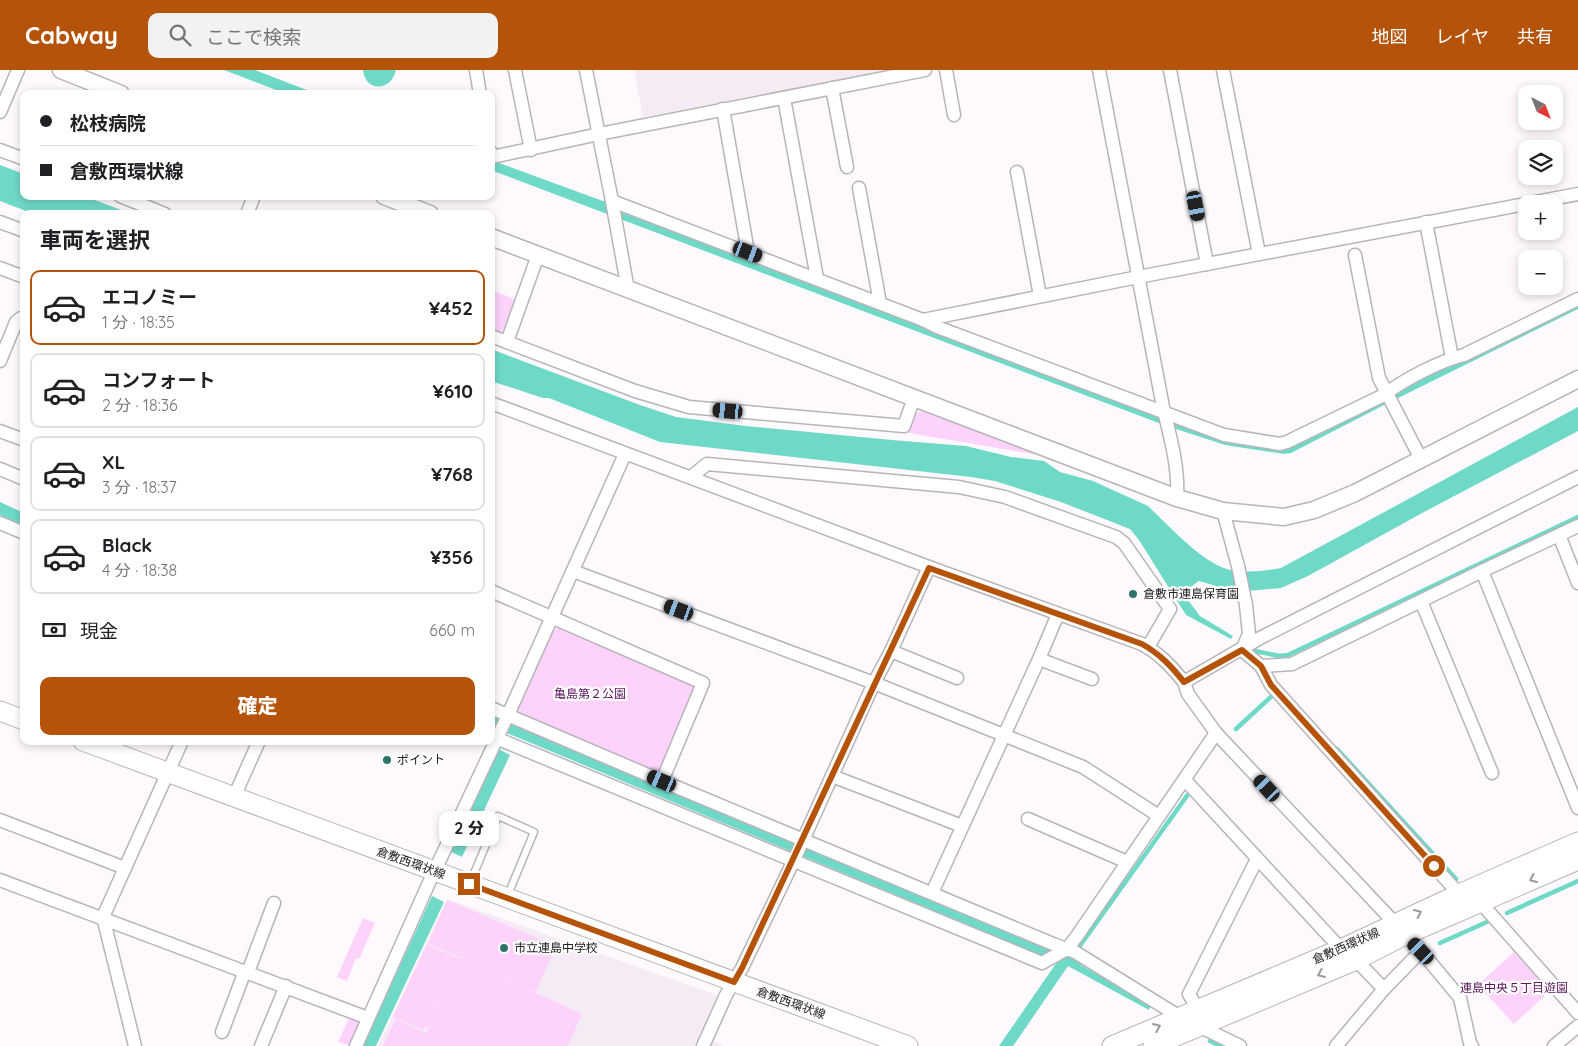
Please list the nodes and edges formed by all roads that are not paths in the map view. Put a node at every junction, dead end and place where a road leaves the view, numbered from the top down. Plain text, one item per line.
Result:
1 (18, 70) edge
2 (62, 70) edge
3 (476, 70) edge
4 (515, 70) edge
5 (586, 70) edge
6 (925, 70) edge
7 (946, 70) edge
8 (1099, 70) edge
9 (1170, 70) edge
10 (1223, 70) edge
11 (832, 88) junction
12 (111, 90) edge
13 (479, 90) edge
14 (784, 98) junction
15 (723, 109) junction
16 (0, 112) edge
17 (954, 116) dead end
18 (599, 134) junction
19 (0, 150) edge
20 (531, 150) junction
21 (495, 156) edge
22 (20, 158) edge
23 (848, 168) dead end
24 (1017, 172) dead end
25 (859, 188) dead end
26 (1578, 194) edge
27 (130, 200) edge
28 (394, 200) edge
29 (613, 203) junction
30 (155, 210) edge
31 (420, 210) edge
32 (0, 222) edge
33 (1426, 222) junction
34 (20, 230) edge
35 (495, 239) edge
36 (748, 252) junction
37 (1259, 254) junction
38 (538, 255) junction
39 (1355, 255) dead end
40 (1207, 264) junction
41 (0, 268) edge
42 (20, 276) edge
43 (1138, 277) junction
44 (818, 278) junction
45 (628, 290) junction
46 (1040, 296) junction
47 (1578, 299) edge
48 (880, 303) junction
49 (20, 319) edge
50 (923, 320) junction
51 (495, 338) edge
52 (507, 342) junction
53 (1452, 358) junction
54 (0, 361) edge
55 (1578, 378) edge
56 (1389, 396) junction
57 (914, 398) junction
58 (495, 405) edge
59 (1166, 419) junction
60 (0, 431) edge
61 (20, 438) edge
62 (625, 454) junction
63 (1421, 459) junction
64 (0, 469) edge
65 (20, 477) edge
66 (691, 477) junction
67 (1578, 477) edge
68 (1177, 498) junction
69 (1224, 511) junction
70 (0, 523) edge
71 (1578, 526) edge
72 (20, 531) edge
73 (1558, 535) junction
74 (929, 568) junction
75 (573, 571) junction
76 (1482, 571) junction
77 (1578, 583) edge
78 (495, 592) edge
79 (1421, 601) junction
80 (1058, 614) junction
81 (551, 618) junction
82 (1148, 648) junction
83 (1242, 650) junction
84 (891, 651) junction
85 (1039, 659) junction
86 (1261, 666) junction
87 (957, 678) dead end
88 (1092, 679) dead end
89 (1184, 682) junction
90 (874, 683) junction
91 (495, 710) edge
92 (0, 711) edge
93 (507, 717) junction
94 (20, 718) edge
95 (1216, 733) junction
96 (1004, 734) junction
97 (496, 736) edge
98 (94, 745) edge
99 (180, 745) edge
100 (257, 745) edge
101 (492, 745) edge
102 (168, 772) junction
103 (1492, 773) dead end
104 (832, 776) junction
105 (1185, 780) junction
106 (662, 781) junction
107 (234, 797) junction
108 (1578, 808) edge
109 (1159, 816) junction
110 (1028, 819) dead end
111 (0, 820) edge
112 (962, 826) junction
113 (802, 840) junction
114 (1578, 842) edge
115 (795, 857) junction
116 (1257, 859) junction
117 (1578, 860) edge
118 (1127, 862) junction
119 (125, 868) junction
120 (435, 872) junction
121 (0, 880) edge
122 (469, 884) junction
123 (932, 893) junction
124 (1459, 894) junction
125 (506, 898) junction
126 (274, 903) dead end
127 (1481, 903) junction
128 (103, 918) junction
129 (1400, 929) junction
130 (1064, 950) junction
131 (1421, 951) junction
132 (1348, 954) junction
133 (247, 972) junction
134 (734, 982) junction
135 (286, 986) junction
136 (1384, 989) junction
137 (1578, 1013) edge
138 (1180, 1017) junction
139 (368, 1018) junction
140 (1198, 1018) junction
141 (1578, 1026) edge
142 (222, 1032) dead end
143 (1156, 1045) edge
144 (135, 1046) edge
145 (261, 1046) edge
146 (356, 1046) edge
147 (703, 1046) edge
148 (908, 1046) edge
149 (1112, 1046) edge
150 (1240, 1046) edge
151 (1336, 1046) edge
152 (1472, 1046) edge
153 (1554, 1046) edge

1 - 16 street
2 - 12 street
3 - 13 street
4 - 20 street
5 - 18 street
6 - 11 street
7 - 17 street
8 - 43 street
9 - 40 street
10 - 37 street
11 - 14 street
11 - 23 street
14 - 15 street
14 - 44 street
15 - 18 street
15 - 36 street
18 - 20 street
18 - 29 street
19 - 22 street
20 - 21 street
24 - 46 street
25 - 48 street
26 - 33 street
27 - 30 street
28 - 31 street
29 - 36 street
29 - 45 street
32 - 34 street
33 - 37 street
33 - 53 street
35 - 38 street
36 - 44 street
37 - 40 street
38 - 45 street
38 - 52 street
39 - 56 street
40 - 43 street
41 - 42 street
43 - 46 street
43 - 59 street
44 - 48 street
45 - 57 street
46 - 50 street
47 - 53 street
48 - 50 street
49 - 54 street
50 - 59 street
51 - 52 street
52 - 57 street
53 - 56 street
55 - 63 street
56 - 59 street
56 - 63 street
57 - 68 street
58 - 62 street
59 - 68 street
60 - 61 street
62 - 66 street
62 - 75 street
63 - 69 street
64 - 65 street
66 - 74 street
66 - 82 street
67 - 83 street
68 - 69 street
69 - 83 street
70 - 72 street
71 - 73 street
73 - 76 street
73 - 77 street
74 - 80 street
74 - 84 street
75 - 81 street
75 - 90 street
76 - 79 street
76 - 108 street
78 - 81 street
79 - 86 street
79 - 103 street
80 - 82 street
80 - 85 street
81 - 93 street
81 - 106 street
82 - 89 street
83 - 86 street
83 - 89 street
84 - 87 street
84 - 90 street
85 - 88 street
85 - 96 street
86 - 124 street
89 - 95 street
90 - 96 street
90 - 104 street
91 - 93 street
92 - 94 main road
93 - 97 street
93 - 106 street
95 - 105 street
95 - 129 street
96 - 109 street
96 - 112 street
97 - 115 street
98 - 102 main road, 倉敷西環状線
99 - 102 street
100 - 107 street
101 - 120 street
102 - 107 main road, 倉敷西環状線
102 - 119 street
104 - 112 street
104 - 113 street
105 - 109 street
105 - 116 street
106 - 113 street
107 - 120 main road, 倉敷西環状線
109 - 118 street
110 - 118 street
111 - 119 street
112 - 123 street
113 - 115 street
113 - 123 street
114 - 124 main road, 倉敷西環状線
115 - 130 street
115 - 134 street
116 - 132 street
116 - 140 street
117 -> 127 main road, 倉敷西環状線
118 - 130 street
119 - 128 street
120 - 122 main road, 倉敷西環状線
120 - 139 street
121 - 128 street
122 - 125 main road, 倉敷西環状線
122 - 125 lane
123 - 130 street
129 -> 124 main road, 倉敷西環状線
125 - 134 main road, 倉敷西環状線
126 - 133 street
127 - 129 main road, 倉敷西環状線
127 - 137 street
128 - 133 street
128 - 144 street
129 - 131 street
129 - 132 main road, 倉敷西環状線
130 - 138 street
131 - 136 street
131 - 152 street
132 - 136 street
132 - 140 main road, 倉敷西環状線
133 - 135 street
133 - 142 street
134 - 147 street
134 - 148 main road, 倉敷西環状線
135 - 139 street
135 - 145 street
136 - 151 street
138 - 140 main road, 倉敷西環状線
149 -> 138 main road, 倉敷西環状線
139 - 146 street
140 - 143 main road, 倉敷西環状線
140 - 150 street
141 - 153 street

